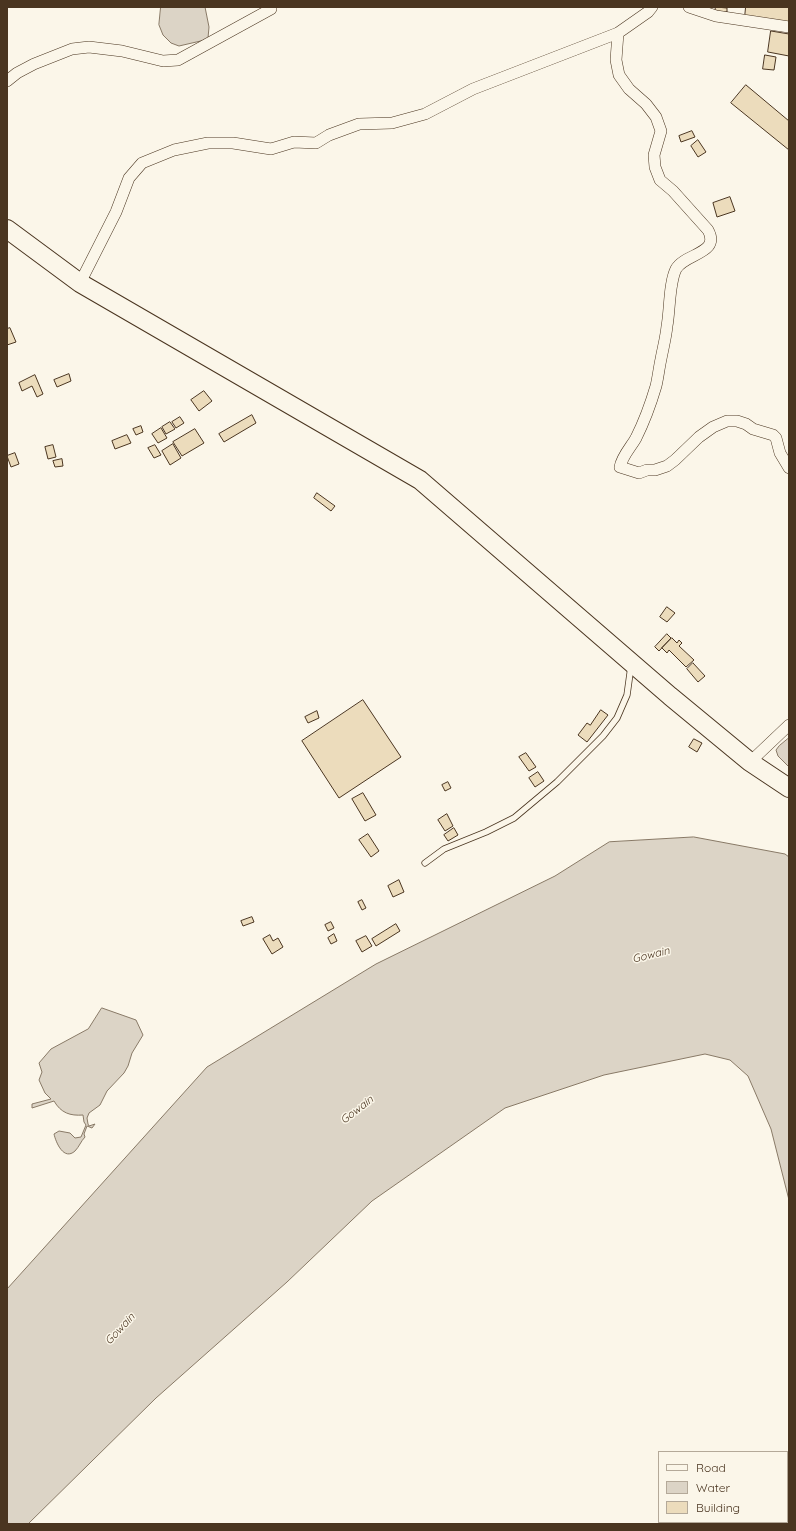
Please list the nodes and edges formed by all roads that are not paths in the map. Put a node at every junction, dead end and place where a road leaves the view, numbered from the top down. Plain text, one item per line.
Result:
1 (652, 7) edge
2 (689, 7) edge
3 (271, 9) dead end
4 (789, 27) edge
5 (618, 33) junction
6 (7, 81) edge
7 (7, 229) edge
8 (80, 283) junction
9 (789, 468) edge
10 (632, 662) junction
11 (789, 725) edge
12 (750, 762) junction
13 (789, 788) edge
14 (425, 862) dead end

1 - 5 street
2 - 4 street
3 - 6 street
5 - 8 street
5 - 9 street
7 - 8 highway
8 - 10 highway
10 - 12 highway
10 - 14 lane
11 - 12 street
12 - 13 highway

